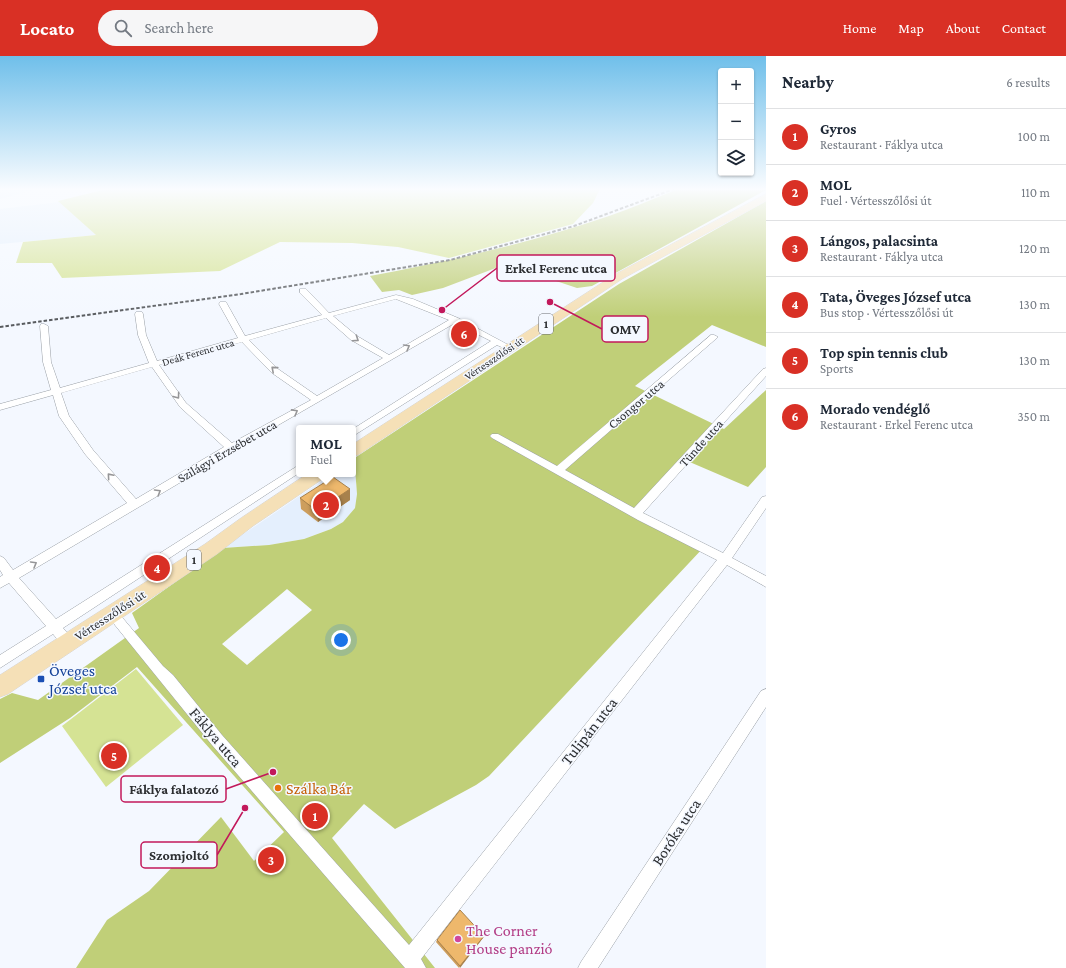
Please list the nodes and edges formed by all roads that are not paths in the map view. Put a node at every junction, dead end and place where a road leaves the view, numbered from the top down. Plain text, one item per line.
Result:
1 (701, 232) edge
2 (303, 291) dead end
3 (223, 304) dead end
4 (139, 314) dead end
5 (327, 315) junction
6 (455, 320) junction
7 (44, 326) dead end
8 (714, 337) dead end
9 (243, 340) junction
10 (497, 341) junction
11 (510, 348) junction
12 (388, 358) junction
13 (154, 364) junction
14 (766, 371) edge
15 (434, 381) junction
16 (449, 389) junction
17 (55, 391) junction
18 (317, 400) junction
19 (0, 407) edge
20 (356, 431) edge
21 (495, 436) dead end
22 (231, 448) junction
23 (356, 449) edge
24 (296, 470) edge
25 (558, 471) junction
26 (314, 477) edge
27 (766, 500) edge
28 (135, 505) junction
29 (636, 514) junction
30 (725, 559) junction
31 (0, 561) edge
32 (11, 577) junction
33 (766, 582) edge
34 (0, 583) edge
35 (112, 614) junction
36 (61, 635) junction
37 (0, 662) edge
38 (0, 687) edge
39 (766, 695) edge
40 (413, 964) edge
41 (587, 968) edge

1 - 11 main road, Vértesszőlősi út / 1
2 - 5 street
3 - 9 street
4 - 13 street
5 - 6 street, Deák Ferenc utca
5 - 9 street, Deák Ferenc utca
5 -> 12 street
6 - 10 street
12 -> 6 street, Szilágyi Erzsébet utca
7 - 17 street
8 - 25 street, Csongor utca
9 - 13 street, Deák Ferenc utca
18 -> 9 street
10 - 11 street
10 - 15 street, Vértesszőlősi út
11 - 16 main road, Vértesszőlősi út / 1
12 - 18 street, Szilágyi Erzsébet utca
13 - 17 street, Deák Ferenc utca
13 -> 22 street
14 - 29 street, Tünde utca
15 - 16 street
15 - 20 street, Vértesszőlősi út
16 - 23 main road, Vértesszőlősi út / 1
17 - 19 street, Deák Ferenc utca
28 -> 17 street
22 -> 18 street, Szilágyi Erzsébet utca
21 - 25 street
28 -> 22 street, Szilágyi Erzsébet utca
24 - 36 street, Vértesszőlősi út
25 - 29 street
26 - 35 main road, Vértesszőlősi út / 1
27 - 30 street, Tulipán utca
32 -> 28 street, Szilágyi Erzsébet utca
29 - 30 street
30 - 33 street
30 - 40 street, Tulipán utca
31 - 32 street
32 - 34 street, Szilágyi Erzsébet utca
32 - 36 street
35 - 36 main road, Vértesszőlősi út / 1
35 - 40 street, Fáklya utca
36 - 37 street, Vértesszőlősi út
36 - 38 main road, Vértesszőlősi út / 1
39 - 41 street, Boróka utca

